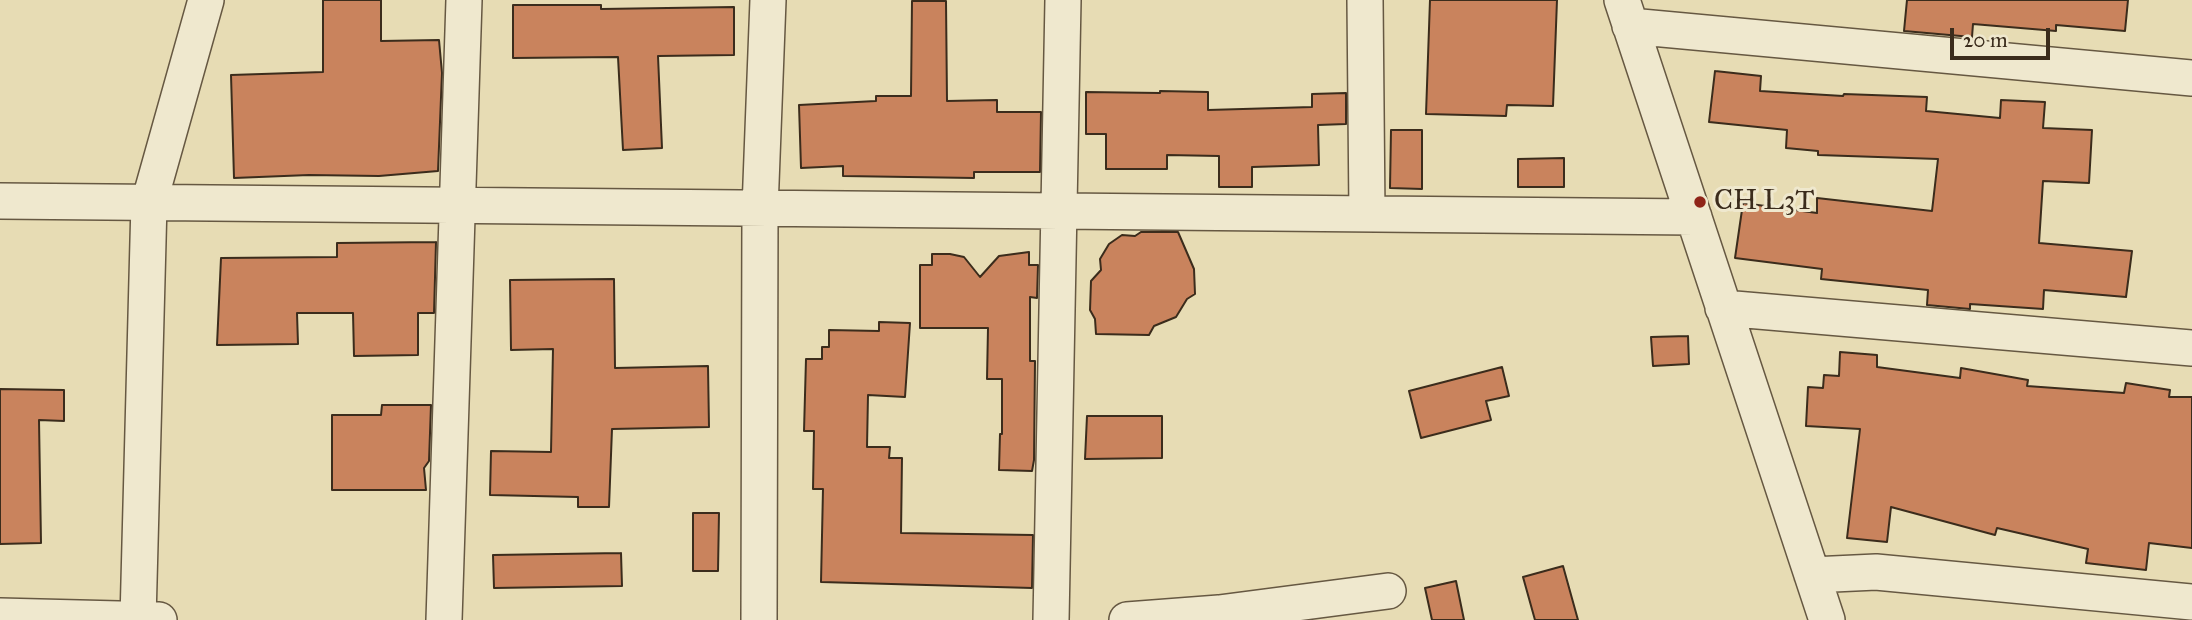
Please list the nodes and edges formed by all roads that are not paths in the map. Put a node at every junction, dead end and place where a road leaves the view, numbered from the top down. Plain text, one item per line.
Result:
1 (206, 0) edge
2 (464, 0) edge
3 (768, 0) edge
4 (1063, 0) edge
5 (1365, 0) edge
6 (1626, 13) edge
7 (2192, 78) edge
8 (0, 201) edge
9 (149, 203) junction
10 (458, 205) junction
11 (760, 209) junction
12 (1059, 211) junction
13 (1367, 214) junction
14 (1693, 218) junction
15 (1723, 308) junction
16 (2192, 348) edge
17 (1812, 575) junction
18 (1388, 591) dead end
19 (2192, 602) edge
20 (0, 615) edge
21 (1220, 616) edge
22 (138, 620) edge
23 (159, 620) edge
24 (444, 620) edge
25 (759, 620) edge
26 (1051, 620) edge
27 (1127, 620) edge
28 (1827, 620) edge

1 - 9 street
2 - 10 street
3 - 11 street
4 - 12 street
5 - 13 street
6 - 7 street
6 - 14 street
8 - 9 street
9 - 10 street
9 - 22 street
10 - 11 street
10 - 24 street
11 - 12 street
11 - 25 street
12 - 13 street
12 - 26 street
13 - 14 street
14 - 15 street
15 - 16 street
15 - 17 street
17 - 19 street
17 - 28 street
18 - 21 street
20 - 22 street
21 - 27 street
22 - 23 street

